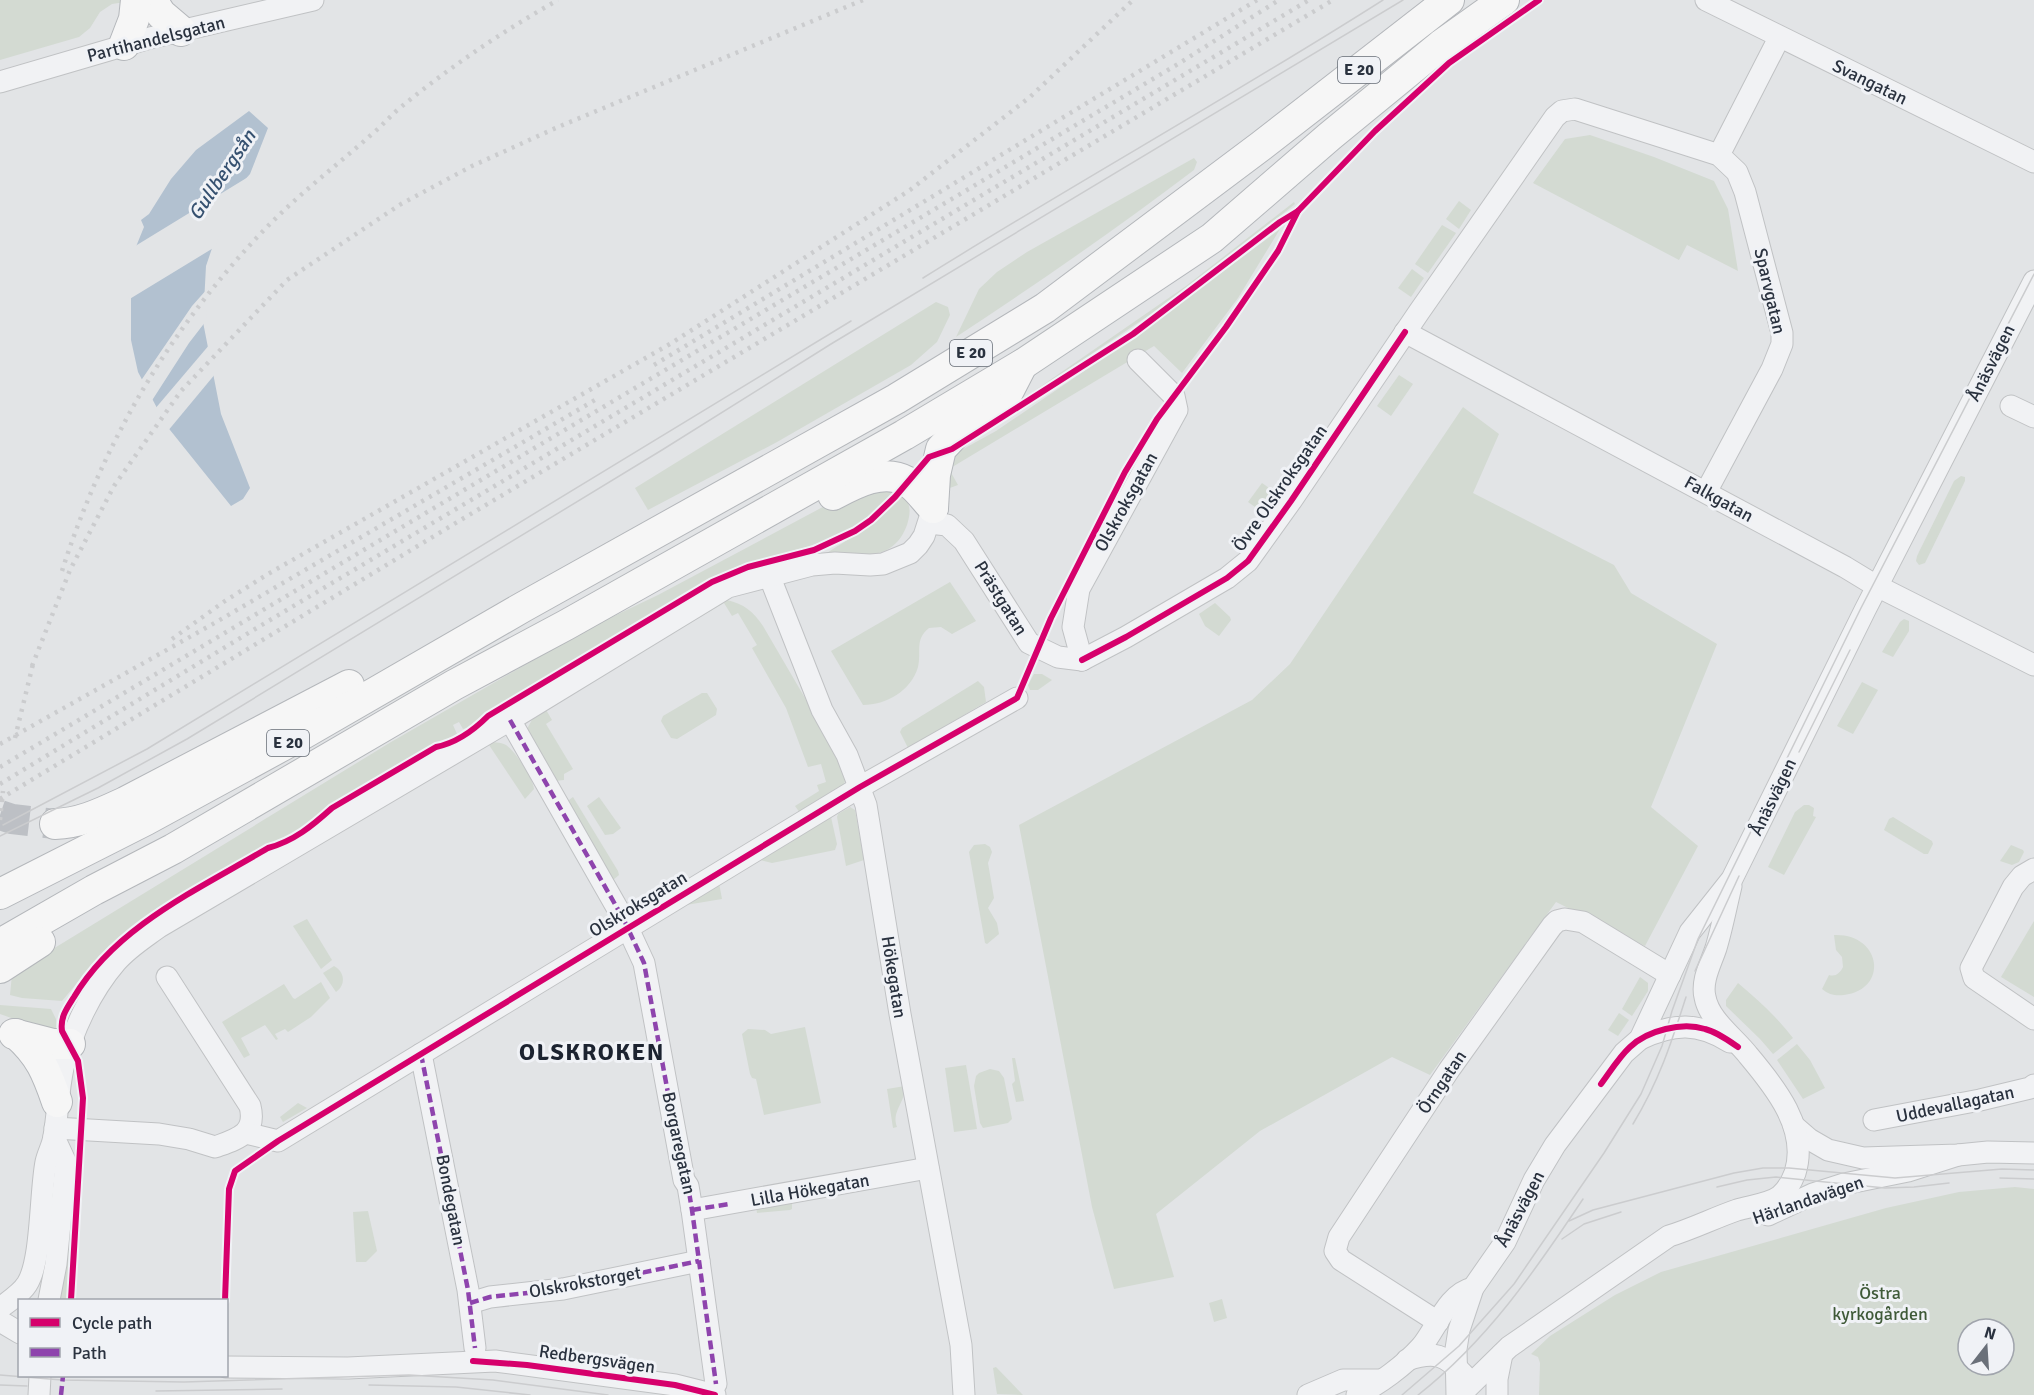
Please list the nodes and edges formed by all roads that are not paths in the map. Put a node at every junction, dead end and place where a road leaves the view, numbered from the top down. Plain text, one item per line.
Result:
1 (136, 0) edge
2 (152, 0) edge
3 (313, 0) edge
4 (1449, 0) edge
5 (1504, 0) edge
6 (1706, 0) edge
7 (181, 31) junction
8 (1779, 38) junction
9 (124, 45) junction
10 (0, 82) edge
11 (1719, 155) junction
12 (2034, 162) edge
13 (2034, 281) edge
14 (1405, 332) junction
15 (1138, 360) dead end
16 (1023, 364) junction
17 (2011, 406) dead end
18 (2034, 417) edge
19 (1706, 492) junction
20 (931, 515) junction
21 (727, 534) junction
22 (769, 575) junction
23 (1877, 586) junction
24 (523, 607) junction
25 (1082, 660) junction
26 (2034, 665) edge
27 (1017, 698) dead end
28 (510, 720) junction
29 (860, 787) junction
30 (54, 824) tunnel mouth
31 (173, 849) junction
32 (2034, 869) edge
33 (37, 875) junction
34 (1732, 879) junction
35 (0, 894) edge
36 (0, 900) edge
37 (628, 927) junction
38 (0, 944) edge
39 (0, 968) edge
40 (1670, 975) junction
41 (167, 977) dead end
42 (2034, 1018) edge
43 (8, 1032) edge
44 (1640, 1039) junction
45 (70, 1044) junction
46 (1744, 1050) junction
47 (421, 1054) junction
48 (2034, 1085) edge
49 (1874, 1120) dead end
50 (55, 1122) junction
51 (1794, 1126) junction
52 (246, 1133) junction
53 (2034, 1153) edge
54 (1958, 1155) junction
55 (928, 1168) junction
56 (692, 1210) junction
57 (1691, 1229) junction
58 (699, 1261) junction
59 (1473, 1288) junction
60 (469, 1296) junction
61 (49, 1299) edge
62 (0, 1308) edge
63 (0, 1321) edge
64 (1438, 1322) junction
65 (18, 1331) edge
66 (476, 1348) dead end
67 (1502, 1354) junction
68 (1406, 1361) junction
69 (228, 1367) edge
70 (1456, 1367) junction
71 (40, 1377) edge
72 (1381, 1380) junction
73 (716, 1389) edge
74 (1467, 1392) edge
75 (39, 1395) edge
76 (964, 1395) edge
77 (1308, 1395) edge
78 (1356, 1395) edge
79 (1497, 1395) edge

1 - 9 highway
2 - 7 highway
3 - 7 street, Partihandelsgatan
4 - 24 highway, E 20
5 - 16 highway, E 20
6 - 8 street, Svangatan
7 - 9 street, Partihandelsgatan
8 - 11 street
8 - 12 street, Svangatan
9 - 10 street, Partihandelsgatan
11 - 14 street, Övre Olskroksgatan
11 - 19 street, Sparvgatan
13 - 23 street, Ånäsvägen
14 - 19 street, Falkgatan
14 - 25 street, Övre Olskroksgatan
15 - 25 street, Olskroksgatan
16 - 20 highway
16 - 21 highway, E 20
17 - 18 street
19 - 23 street, Falkgatan
20 - 21 highway
20 - 22 street
20 - 25 street, Prästgatan
21 - 31 highway, E 20
22 - 28 street
22 - 29 street, Hökegatan
23 - 26 street, Falkgatan
23 - 34 street, Ånäsvägen
24 - 30 highway
24 - 33 highway, E 20
27 - 29 street, Olskroksgatan
28 - 37 street, Borgaregatan
28 - 45 street
29 - 37 street, Olskroksgatan
29 - 55 street, Hökegatan
31 - 38 highway, E 20
31 - 39 highway
32 - 42 street
33 - 35 highway
33 - 36 highway, E 20
34 - 40 street, Ånäsvägen
34 - 46 street
37 - 47 street, Olskroksgatan
37 - 56 street, Borgaregatan
40 - 44 street, Ånäsvägen
40 - 64 street, Örngatan
41 - 52 street
43 - 45 highway
43 - 50 highway
44 - 46 street
44 - 59 street, Ånäsvägen
45 - 50 street
46 - 51 street
47 - 52 street, Olskroksgatan
47 - 60 street, Bondegatan
48 - 49 street, Uddevallagatan
50 - 52 street
50 - 61 street
50 - 62 street
51 - 54 street, Härlandavägen
51 - 57 street, Härlandavägen
53 - 54 street, Härlandavägen
54 - 57 street, Härlandavägen
55 - 56 street, Lilla Hökegatan
55 - 76 street, Hökegatan
56 - 58 street, Borgaregatan
57 - 67 street, Härlandavägen
58 - 60 street, Olskrokstorget
58 - 73 street, Borgaregatan
59 - 64 street
59 - 70 street
60 - 66 street, Bondegatan
63 - 65 street
64 - 68 street
67 - 74 street
67 - 79 street
68 - 70 street
68 - 72 street
69 - 73 street, Redbergsvägen
70 - 74 street
71 - 75 street
72 - 77 street
72 - 78 street

